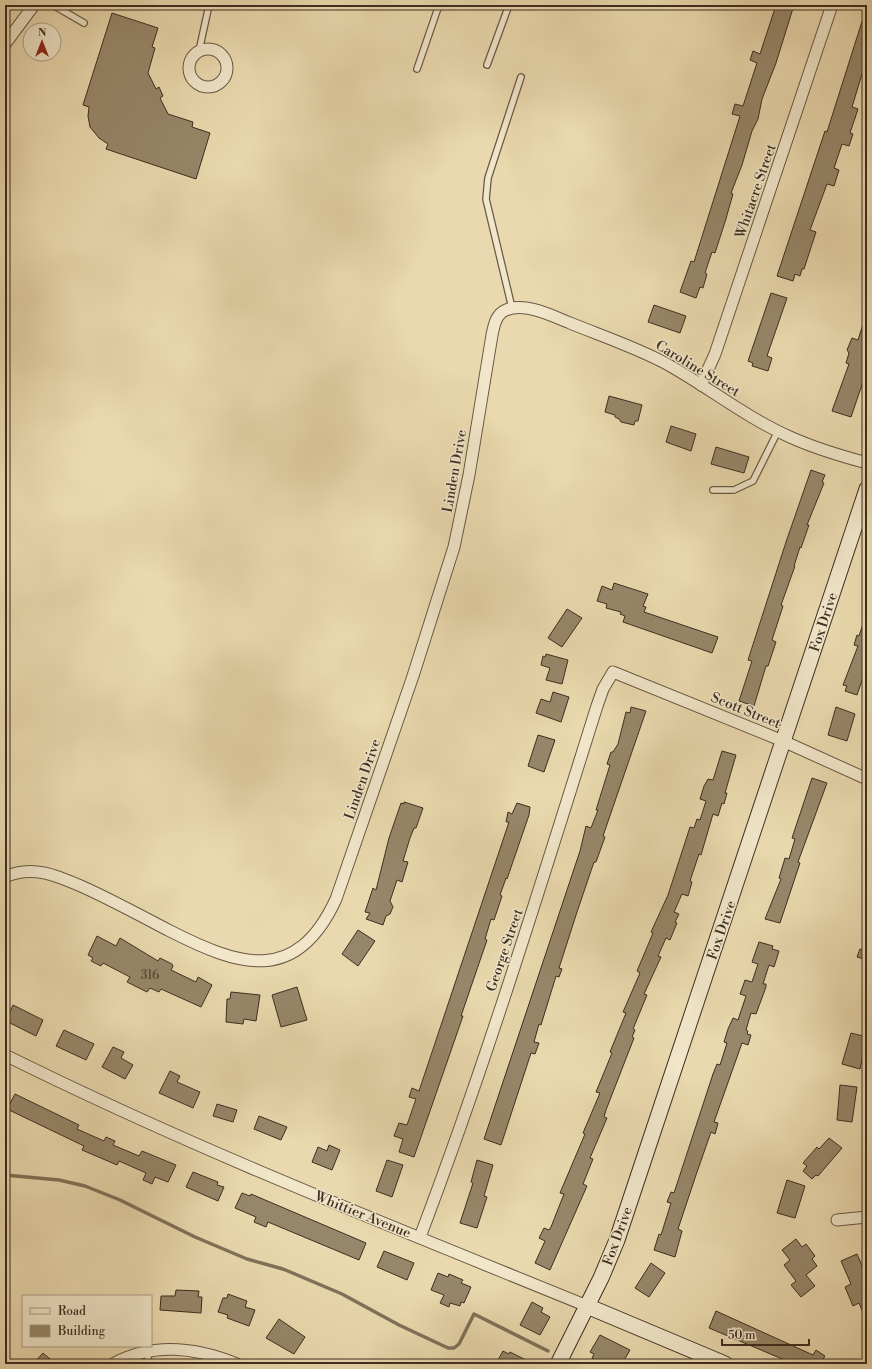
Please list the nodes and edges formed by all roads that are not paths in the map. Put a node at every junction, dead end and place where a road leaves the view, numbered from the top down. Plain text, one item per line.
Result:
1 (34, 5) edge
2 (53, 5) edge
3 (209, 5) edge
4 (439, 5) edge
5 (509, 5) edge
6 (832, 5) edge
7 (84, 23) dead end
8 (5, 44) edge
9 (199, 51) dead end
10 (487, 66) dead end
11 (417, 69) dead end
12 (521, 77) dead end
13 (512, 308) junction
14 (701, 385) junction
15 (778, 431) junction
16 (867, 463) edge
17 (867, 489) edge
18 (713, 490) dead end
19 (614, 672) joint
20 (783, 741) junction
21 (867, 778) edge
22 (5, 877) edge
23 (5, 1055) edge
24 (867, 1216) edge
25 (837, 1220) dead end
26 (420, 1237) junction
27 (587, 1306) junction
28 (147, 1351) junction
29 (113, 1364) edge
30 (149, 1364) edge
31 (237, 1364) edge
32 (558, 1364) edge
33 (725, 1364) edge

1 - 8 street
2 - 7 lane
3 - 9 lane
4 - 11 lane
5 - 10 lane
6 - 14 street, Whitacre Street
12 - 13 lane
13 - 14 street, Caroline Street
13 - 22 street, Linden Drive
14 - 15 street, Caroline Street
15 - 16 street, Caroline Street
15 - 18 lane
17 - 20 main road, Fox Drive
19 - 20 street, Scott Street
19 - 26 street, George Street
20 - 21 street, Scott Street
20 - 27 main road, Fox Drive
23 - 26 street, Whittier Avenue
24 - 25 street
26 - 27 street, Whittier Avenue
27 - 32 main road, Fox Drive
27 - 33 main road, Whittier Avenue
28 - 29 street
28 - 30 lane
28 - 31 street

